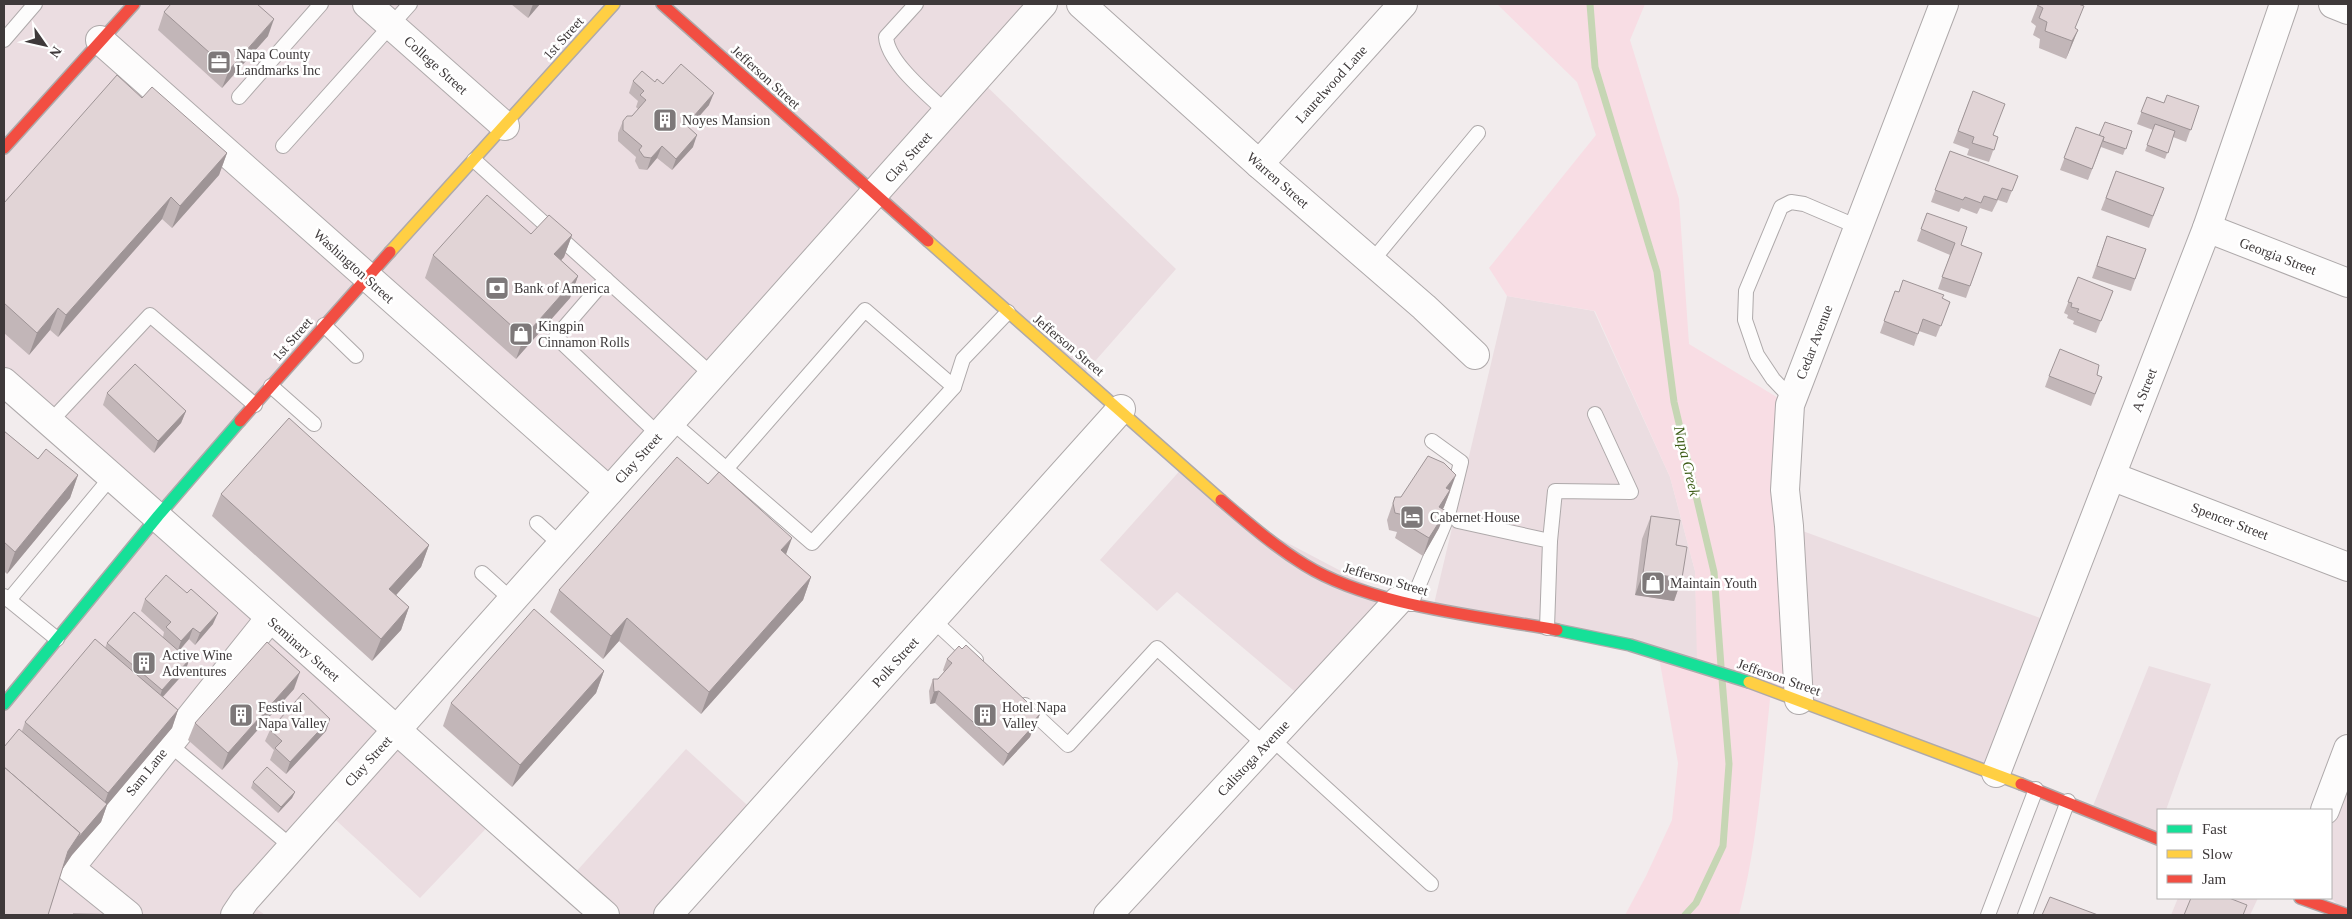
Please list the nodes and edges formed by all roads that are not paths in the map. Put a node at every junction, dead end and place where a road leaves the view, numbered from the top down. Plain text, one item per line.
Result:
1 (35, 4) edge
2 (134, 4) edge
3 (321, 4) edge
4 (367, 4) edge
5 (410, 4) edge
6 (614, 4) edge
7 (662, 4) edge
8 (916, 4) edge
9 (1043, 4) edge
10 (1082, 4) edge
11 (1403, 4) edge
12 (1944, 4) edge
13 (2284, 4) edge
14 (2333, 4) edge
15 (2348, 10) edge
16 (392, 26) junction
17 (4, 40) edge
18 (100, 40) junction
19 (239, 97) dead end
20 (947, 113) junction
21 (505, 126) junction
22 (1478, 133) dead end
23 (283, 146) dead end
24 (4, 148) edge
25 (474, 160) junction
26 (1259, 164) junction
27 (874, 194) junction
28 (1858, 227) junction
29 (2207, 228) junction
30 (1372, 261) junction
31 (366, 277) junction
32 (606, 279) junction
33 (2348, 283) edge
34 (1008, 312) junction
35 (324, 325) junction
36 (356, 356) dead end
37 (1475, 356) dead end
38 (712, 375) junction
39 (4, 382) edge
40 (271, 386) junction
41 (954, 387) junction
42 (1792, 399) junction
43 (255, 405) junction
44 (1121, 409) junction
45 (1595, 414) dead end
46 (50, 422) junction
47 (314, 424) dead end
48 (665, 428) junction
49 (1432, 441) dead end
50 (726, 469) junction
51 (112, 476) junction
52 (2111, 476) junction
53 (609, 491) junction
54 (158, 516) junction
55 (1458, 522) dead end
56 (537, 523) dead end
57 (1550, 541) junction
58 (561, 545) junction
59 (2348, 567) edge
60 (482, 573) dead end
61 (6, 598) edge
62 (512, 600) junction
63 (1405, 602) junction
64 (270, 618) junction
65 (932, 620) junction
66 (1547, 628) junction
67 (57, 639) junction
68 (990, 672) edge
69 (1011, 692) edge
70 (1799, 700) junction
71 (4, 704) edge
72 (396, 730) junction
73 (1268, 741) junction
74 (169, 744) junction
75 (2347, 755) edge
76 (1996, 773) junction
77 (2036, 789) junction
78 (2068, 801) junction
79 (2325, 809) edge
80 (2157, 839) edge
81 (292, 847) junction
82 (1431, 884) dead end
83 (2303, 899) edge
84 (128, 915) edge
85 (235, 915) edge
86 (605, 915) edge
87 (668, 915) edge
88 (1108, 915) edge
89 (1988, 915) edge
90 (2025, 915) edge
91 (2348, 915) edge

1 - 17 lane
2 - 18 main road
3 - 19 lane
4 - 16 street, College Street
5 - 16 lane
6 - 21 main road, 1st Street
7 - 27 main road, Jefferson Street
8 - 20 lane
9 - 20 street, Clay Street
10 - 26 street, Warren Street
11 - 26 street, Laurelwood Lane
12 - 28 street, Cedar Avenue
13 - 29 street, A Street
14 - 15 street
16 - 21 street, College Street
16 - 23 lane
18 - 24 main road
18 - 31 street, Washington Street
20 - 27 street, Clay Street
21 - 25 main road, 1st Street
22 - 30 lane
25 - 31 main road, 1st Street
25 - 32 lane
26 - 30 street, Warren Street
27 - 34 main road, Jefferson Street
27 - 38 street, Clay Street
28 - 42 street, Cedar Avenue
28 - 42 lane
29 - 33 street, Georgia Street
29 - 52 street, A Street
30 - 37 street, Warren Street
31 - 35 main road, 1st Street
31 - 53 street, Washington Street
32 - 38 lane
32 - 48 lane
34 - 41 lane
34 - 44 main road, Jefferson Street
35 - 36 lane
35 - 40 main road, 1st Street
38 - 48 street, Clay Street
39 - 46 street, Seminary Street
40 - 43 main road, 1st Street
40 - 47 lane
41 - 50 lane
41 - 50 lane
42 - 70 street, Cedar Avenue
43 - 46 lane
43 - 54 main road, 1st Street
44 - 63 main road, Jefferson Street
44 - 65 street, Polk Street
45 - 57 lane
46 - 51 street, Seminary Street
48 - 50 lane
48 - 53 street, Clay Street
49 - 63 lane
51 - 54 street, Seminary Street
51 - 61 lane
52 - 59 street, Spencer Street
52 - 76 street, A Street
53 - 58 street, Clay Street
54 - 64 street, Seminary Street
54 - 67 main road, 1st Street
55 - 57 lane
56 - 58 lane
57 - 66 lane
58 - 62 street, Clay Street
60 - 62 lane
61 - 67 lane
62 - 72 street, Clay Street
63 - 66 main road, Jefferson Street
63 - 73 street, Calistoga Avenue
64 - 72 street, Seminary Street
64 - 74 street, Sam Lane
65 - 68 lane
65 - 87 street, Polk Street
66 - 70 main road, Jefferson Street
67 - 71 main road, 1st Street
69 - 73 lane
70 - 76 main road, Jefferson Street
72 - 81 street, Clay Street
72 - 86 street, Seminary Street
73 - 82 lane
73 - 88 street, Calistoga Avenue
74 - 81 lane
74 - 84 street, Sam Lane
75 - 79 street
76 - 77 main road, Jefferson Street
77 - 78 main road, Jefferson Street
77 - 89 lane
78 - 80 main road, Jefferson Street
78 - 90 lane
81 - 85 street, Clay Street
83 - 91 main road

